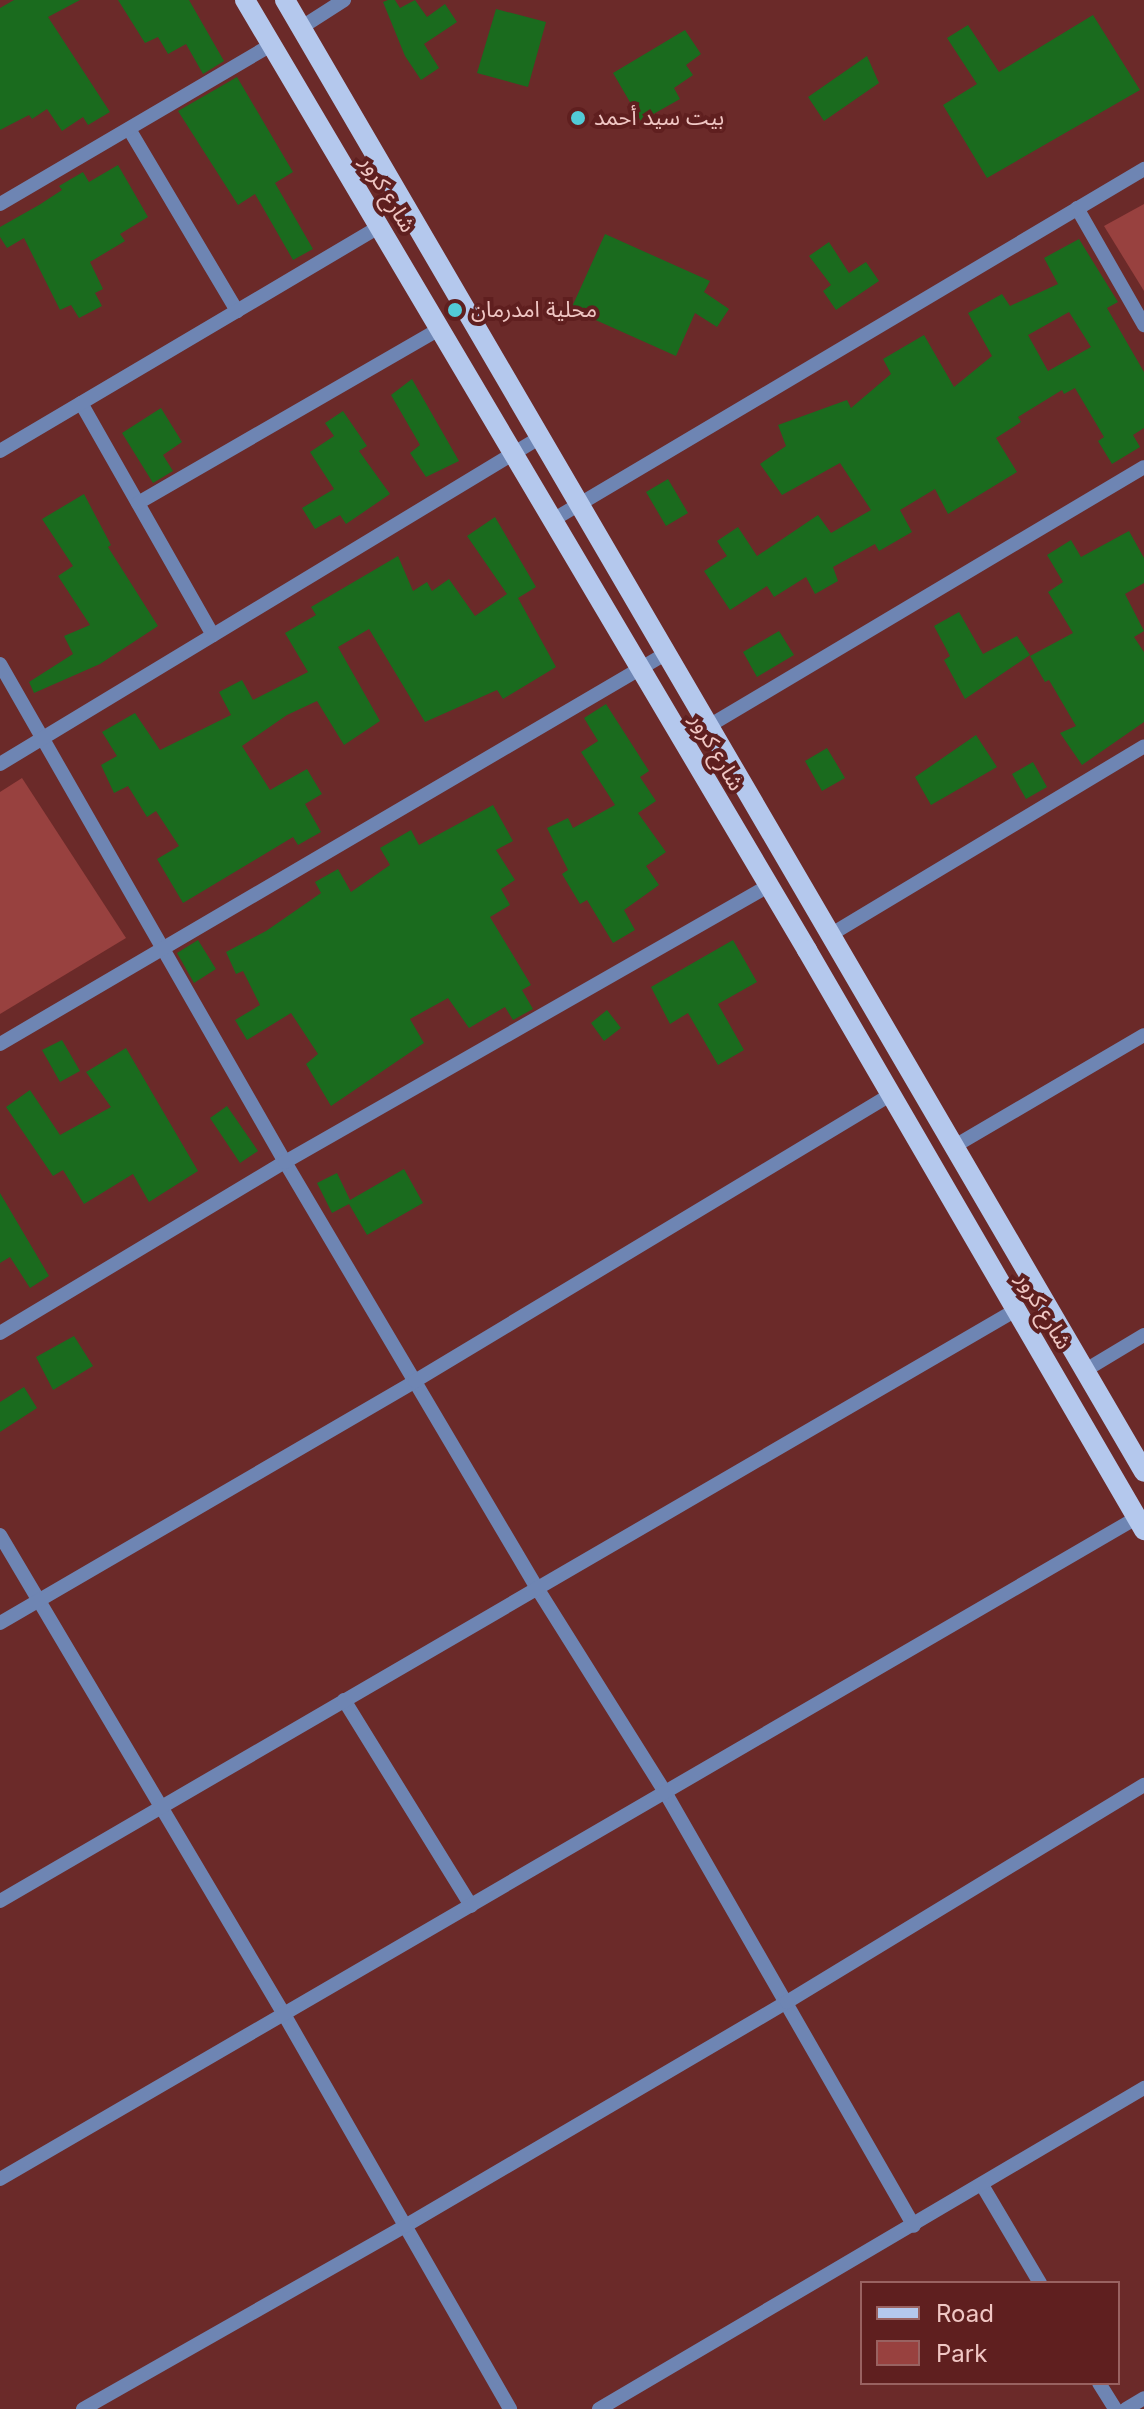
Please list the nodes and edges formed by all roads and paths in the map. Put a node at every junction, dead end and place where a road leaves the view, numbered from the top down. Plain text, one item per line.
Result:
1 (245, 0) edge
2 (285, 0) edge
3 (344, 0) edge
4 (302, 27) junction
5 (271, 45) junction
6 (129, 129) junction
7 (1144, 169) edge
8 (0, 204) edge
9 (1077, 208) junction
10 (379, 227) junction
11 (429, 247) junction
12 (402, 266) junction
13 (237, 311) junction
14 (1144, 325) edge
15 (439, 329) junction
16 (81, 403) junction
17 (539, 438) junction
18 (0, 451) edge
19 (511, 455) junction
20 (1144, 467) edge
21 (138, 503) junction
22 (577, 505) junction
23 (551, 521) junction
24 (213, 635) junction
25 (665, 654) junction
26 (0, 664) edge
27 (639, 668) junction
28 (707, 727) junction
29 (43, 739) junction
30 (1144, 746) edge
31 (0, 764) edge
32 (768, 886) junction
33 (830, 935) junction
34 (161, 949) junction
35 (1144, 1035) edge
36 (0, 1044) edge
37 (890, 1095) junction
38 (953, 1147) junction
39 (285, 1162) junction
40 (1014, 1311) junction
41 (0, 1333) edge
42 (1144, 1335) edge
43 (1084, 1371) junction
44 (415, 1381) junction
45 (1144, 1472) edge
46 (1140, 1524) edge
47 (0, 1535) edge
48 (537, 1588) junction
49 (39, 1601) junction
50 (0, 1623) edge
51 (344, 1700) junction
52 (1144, 1785) edge
53 (665, 1792) junction
54 (162, 1807) junction
55 (0, 1901) edge
56 (471, 1906) junction
57 (787, 2002) junction
58 (285, 2016) junction
59 (1144, 2088) edge
60 (0, 2179) edge
61 (982, 2185) junction
62 (405, 2226) junction
63 (914, 2226) junction
64 (1039, 2281) edge
65 (1100, 2385) edge
66 (1144, 2398) edge
67 (603, 2408) edge
68 (83, 2409) edge
69 (510, 2409) edge
70 (1115, 2409) edge
71 (1126, 2409) edge

1 - 5 main road, شارع كرور
2 - 4 main road, شارع كرور
3 - 4 street
4 - 11 main road, شارع كرور
5 - 6 street
5 - 10 main road, شارع كرور
6 - 8 street
6 - 13 street
7 - 9 street
9 - 14 street
9 - 22 street
10 - 12 main road, شارع كرور
10 - 13 street
11 - 12 main road
11 - 17 main road, شارع كرور
12 - 15 main road, شارع كرور
13 - 16 street
15 - 19 main road, شارع كرور
15 - 21 street
16 - 18 street
16 - 21 street
17 - 19 street
17 - 22 main road, شارع كرور
19 - 23 main road, شارع كرور
19 - 24 street
20 - 28 street
21 - 24 street
22 - 23 street
22 - 25 main road, شارع كرور
23 - 27 main road, شارع كرور
24 - 29 street
25 - 27 street
25 - 28 main road, شارع كرور
26 - 29 street
27 - 32 main road, شارع كرور
27 - 34 street
28 - 33 main road, شارع كرور
29 - 31 street
29 - 34 street
30 - 33 street
32 - 37 main road, شارع كرور
32 - 39 street
33 - 38 main road, شارع كرور
34 - 36 street
34 - 39 street
35 - 38 street
37 - 40 main road, شارع كرور
37 - 44 street
38 - 43 main road, شارع كرور
39 - 41 street
39 - 44 street
40 - 46 main road, شارع كرور
40 - 48 street
42 - 43 street
43 - 45 main road, شارع كرور
44 - 48 street
44 - 49 street
46 - 53 street
47 - 49 street
48 - 51 street
48 - 53 street
49 - 50 street
49 - 54 street
51 - 54 street
51 - 56 street
52 - 57 street
53 - 56 street
53 - 57 street
54 - 55 street
54 - 58 street
56 - 58 street
57 - 62 street
57 - 63 street
58 - 60 street
58 - 62 street
59 - 61 street
61 - 63 street
61 - 64 street
62 - 68 street
62 - 69 street
63 - 67 street
65 - 70 street
66 - 71 street

